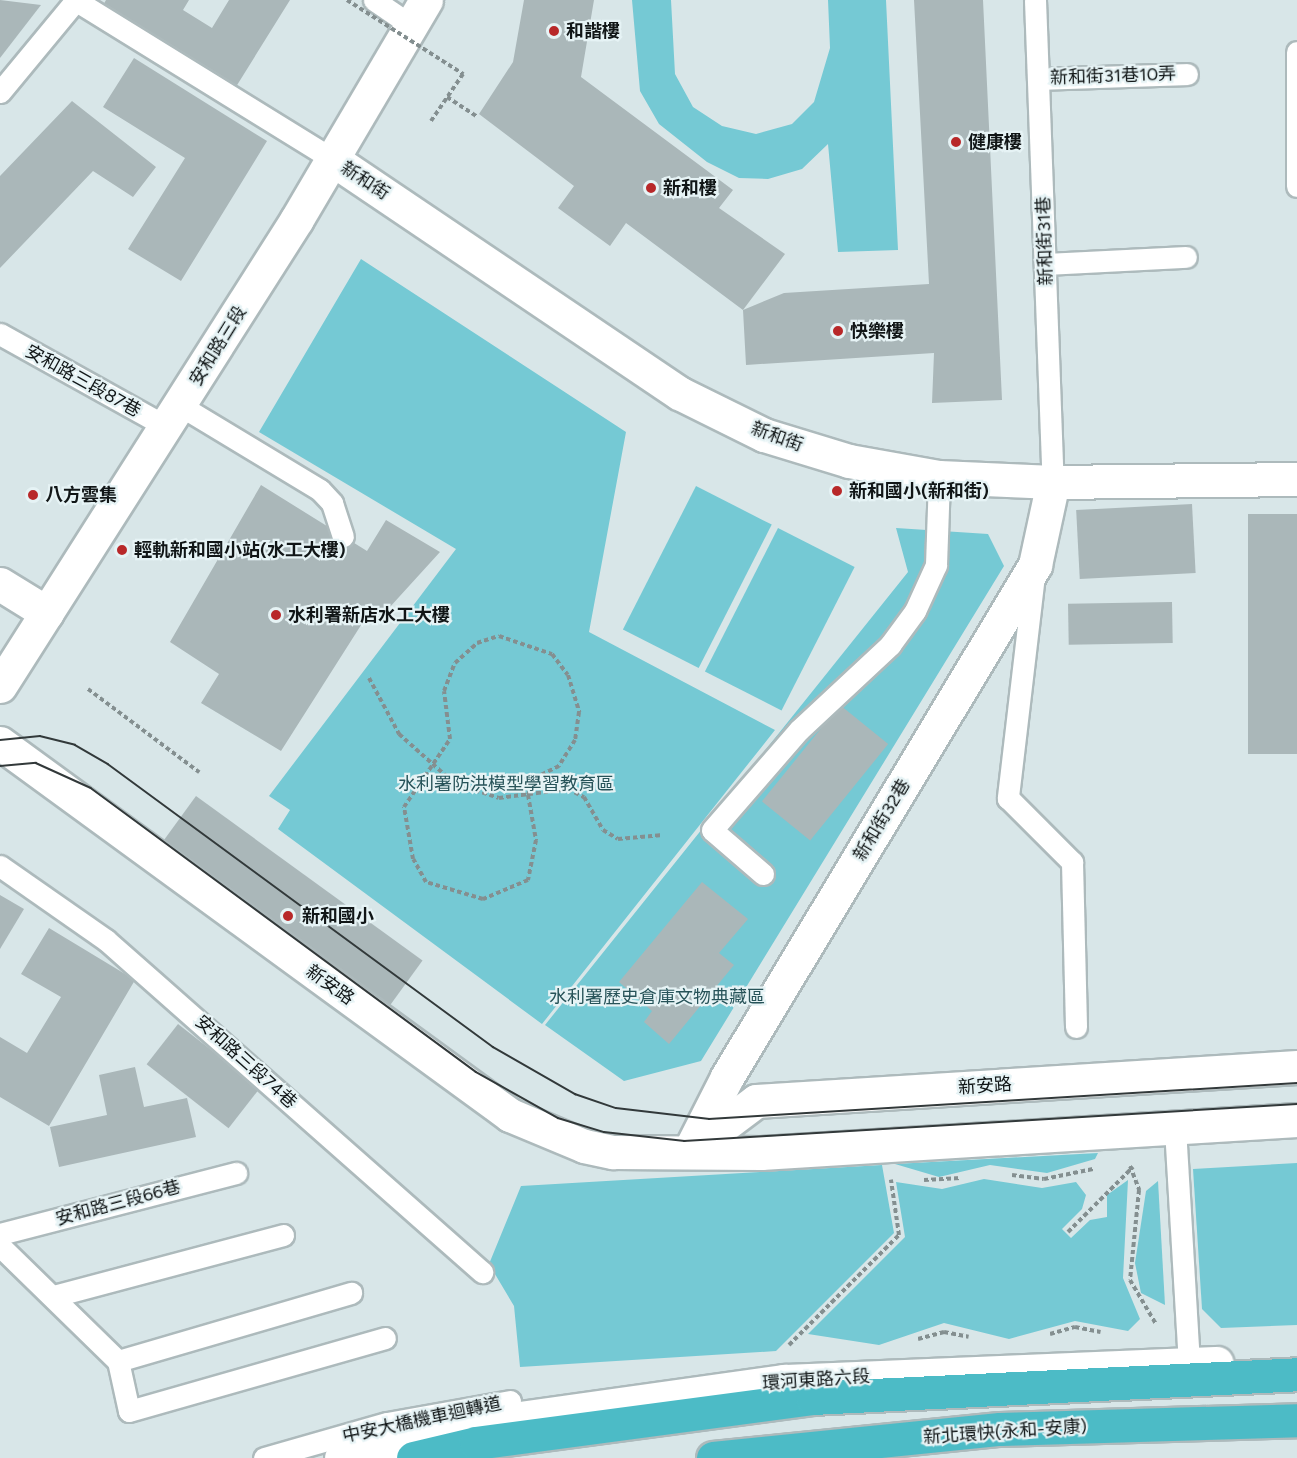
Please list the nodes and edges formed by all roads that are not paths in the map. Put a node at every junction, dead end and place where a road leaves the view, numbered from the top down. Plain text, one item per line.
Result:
1 (75, 0) edge
2 (374, 0) edge
3 (1035, 0) edge
4 (419, 13) edge
5 (1297, 52) edge
6 (1187, 74) dead end
7 (1039, 79) junction
8 (0, 92) edge
9 (332, 159) junction
10 (1297, 186) edge
11 (1186, 257) dead end
12 (1046, 264) junction
13 (0, 334) edge
14 (174, 416) junction
15 (939, 477) junction
16 (1297, 479) edge
17 (1053, 482) junction
18 (343, 536) dead end
19 (1035, 565) junction
20 (0, 584) edge
21 (47, 613) junction
22 (0, 687) edge
23 (0, 743) edge
24 (0, 866) edge
25 (763, 874) dead end
26 (1076, 1027) dead end
27 (1297, 1067) edge
28 (1297, 1120) edge
29 (1175, 1128) junction
30 (690, 1150) junction
31 (236, 1173) dead end
32 (0, 1234) edge
33 (284, 1235) dead end
34 (0, 1246) edge
35 (482, 1272) dead end
36 (351, 1293) dead end
37 (54, 1296) junction
38 (385, 1338) dead end
39 (118, 1361) junction
40 (1297, 1361) edge
41 (1189, 1363) junction
42 (1297, 1374) edge
43 (510, 1401) dead end
44 (1297, 1420) edge
45 (264, 1458) edge
46 (341, 1458) edge
47 (412, 1458) edge
48 (713, 1458) edge

1 - 8 lane
1 - 9 lane
2 - 4 lane
3 - 7 lane, 新和街31巷
4 - 9 street, 安和路三段
5 - 10 lane
6 - 7 lane, 新和街31巷10弄
7 - 12 lane, 新和街31巷
9 - 14 street, 安和路三段
9 - 15 street, 新和街
11 - 12 lane
12 - 17 lane, 新和街31巷
13 - 14 lane, 安和路三段87巷
14 - 18 lane, 安和路三段87巷
14 - 21 street, 安和路三段
15 - 17 street, 新和街
15 - 25 lane
16 - 17 street, 新和街
17 - 19 street, 新和街32巷
19 - 26 lane
19 - 30 street, 新和街32巷
20 - 21 street
21 - 22 street, 安和路三段
23 - 30 street, 新安路
24 - 35 lane, 安和路三段74巷
27 - 30 street, 新安路
28 - 29 street, 新安路
29 - 30 street, 新安路
29 - 41 lane
31 - 32 lane, 安和路三段66巷
33 - 37 lane
34 - 37 lane
36 - 39 lane
37 - 39 lane
38 - 39 lane
40 - 41 street, 環河東路六段
41 - 46 street, 環河東路六段
42 - 47 highway
43 - 45 lane, 中安大橋機車迴轉道
44 - 48 highway, 新北環快(永和-安康)

